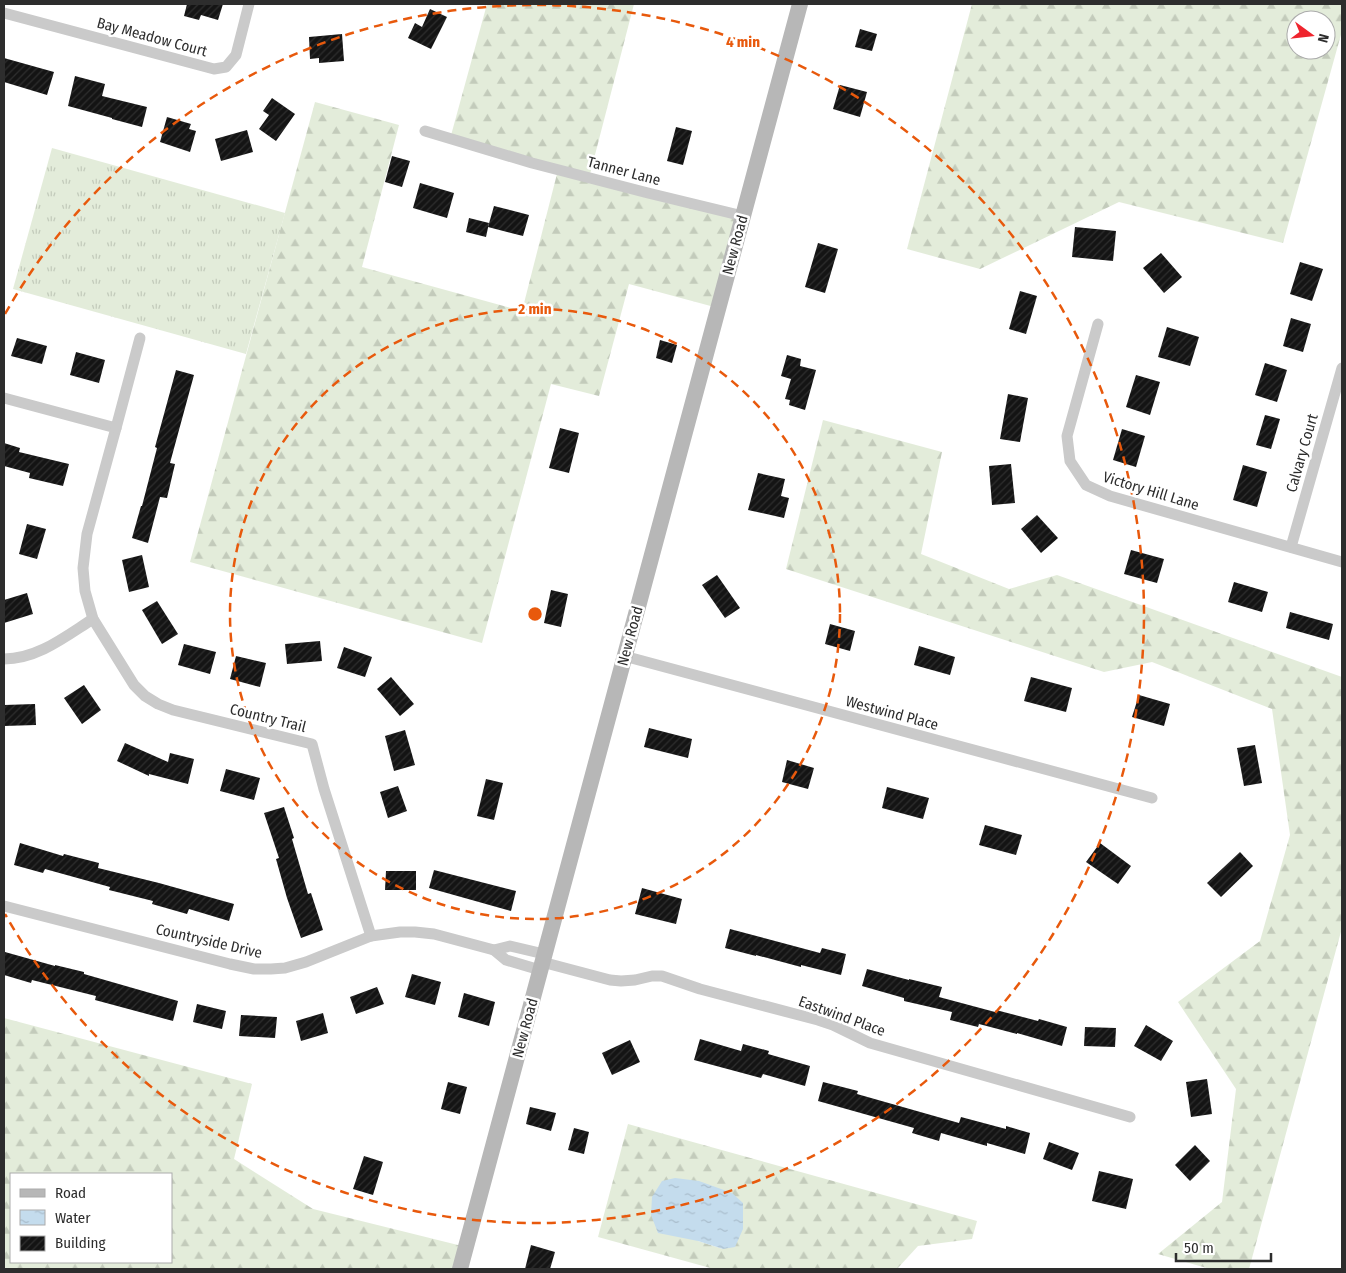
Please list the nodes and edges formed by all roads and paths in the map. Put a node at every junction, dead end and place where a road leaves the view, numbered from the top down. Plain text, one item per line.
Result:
1 (249, 4) edge
2 (800, 4) edge
3 (4, 13) edge
4 (424, 131) dead end
5 (743, 216) junction
6 (1098, 324) dead end
7 (140, 338) dead end
8 (1342, 368) edge
9 (4, 398) edge
10 (116, 428) junction
11 (1291, 547) junction
12 (1342, 562) edge
13 (93, 619) junction
14 (624, 656) junction
15 (4, 659) edge
16 (1152, 798) dead end
17 (4, 906) edge
18 (371, 936) junction
19 (494, 950) junction
20 (542, 962) junction
21 (1130, 1117) dead end
22 (460, 1269) edge

1 - 3 street, Bay Meadow Court
2 - 5 street, New Road
4 - 5 street, Tanner Lane
5 - 14 street, New Road
6 - 11 street, Victory Hill Lane
7 - 10 street, Country Trail
8 - 11 street, Calvary Court
9 - 10 street
10 - 13 street, Country Trail
11 - 12 street, Victory Hill Lane
13 - 15 street
13 - 18 street, Country Trail
14 - 16 street, Westwind Place
14 - 20 street, New Road
17 - 18 street, Countryside Drive
18 - 19 street, Countryside Drive
19 - 20 street, Countryside Drive
19 - 20 street, Countryside Drive
20 - 21 street, Eastwind Place
20 - 22 street, New Road

